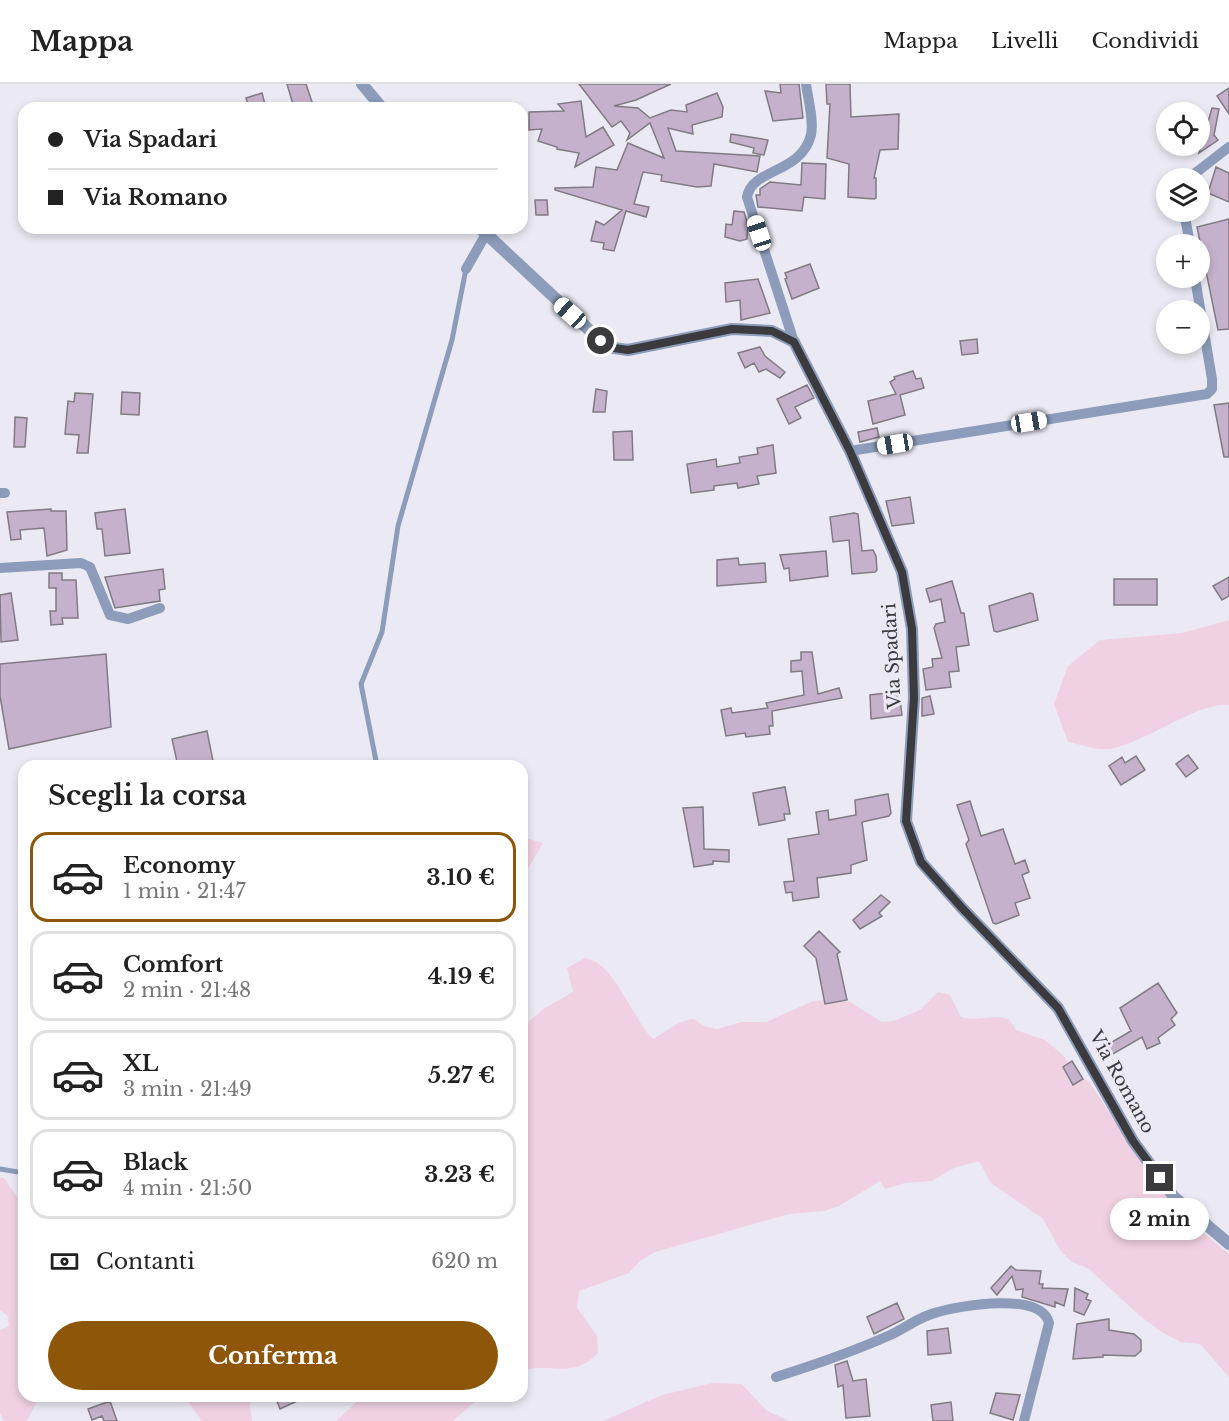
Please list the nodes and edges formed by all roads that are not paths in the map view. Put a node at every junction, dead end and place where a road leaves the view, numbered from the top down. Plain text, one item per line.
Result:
1 (362, 84) edge
2 (806, 84) edge
3 (377, 102) edge
4 (1229, 147) edge
5 (1202, 168) edge
6 (482, 234) edge
7 (486, 234) edge
8 (466, 269) joint
9 (1197, 288) edge
10 (794, 342) junction
11 (850, 451) junction
12 (0, 568) edge
13 (160, 608) dead end
14 (376, 760) edge
15 (962, 908) joint
16 (0, 1169) edge
17 (18, 1172) edge
18 (1229, 1244) edge
19 (776, 1377) dead end
20 (1024, 1421) edge

1 - 3 street
2 - 10 street
4 - 5 street
6 - 8 street
7 - 10 street
8 - 14 lane
9 - 11 street
10 - 11 street, Via Spadari
11 - 15 street, Via Spadari
12 - 13 street
15 - 18 street, Via Romano
16 - 17 lane
19 - 20 street

